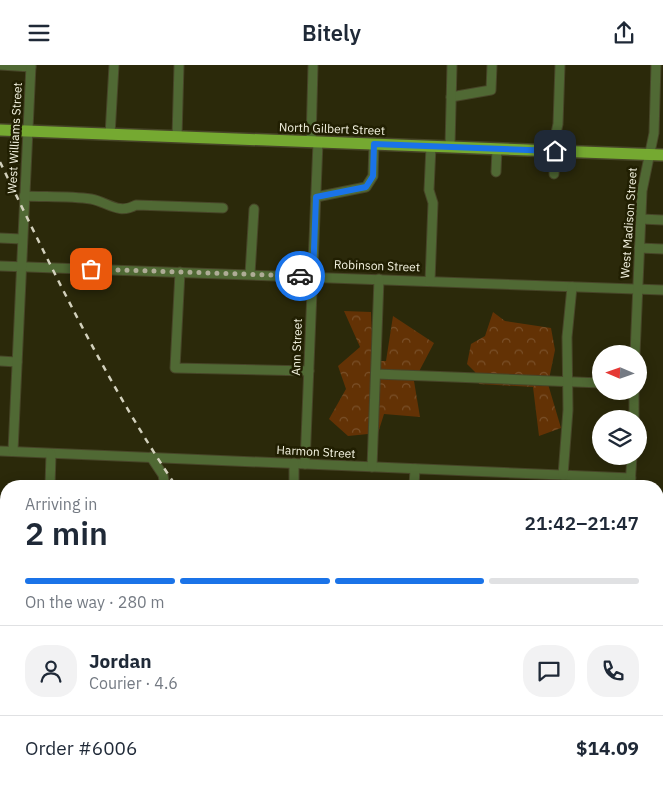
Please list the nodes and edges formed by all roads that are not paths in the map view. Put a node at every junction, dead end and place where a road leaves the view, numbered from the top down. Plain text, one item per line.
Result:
1 (0, 65) edge
2 (114, 65) edge
3 (179, 65) edge
4 (452, 65) edge
5 (492, 65) edge
6 (560, 65) edge
7 (656, 65) edge
8 (31, 66) edge
9 (313, 66) edge
10 (451, 97) junction
11 (0, 130) edge
12 (28, 131) junction
13 (110, 135) junction
14 (176, 137) junction
15 (315, 142) junction
16 (374, 144) junction
17 (431, 146) junction
18 (450, 146) junction
19 (497, 149) junction
20 (554, 151) junction
21 (648, 155) junction
22 (663, 155) edge
23 (496, 172) dead end
24 (554, 174) dead end
25 (24, 196) junction
26 (316, 197) junction
27 (223, 208) dead end
28 (254, 209) dead end
29 (641, 219) junction
30 (663, 220) edge
31 (0, 238) edge
32 (22, 239) junction
33 (639, 248) junction
34 (663, 249) edge
35 (0, 266) edge
36 (21, 267) junction
37 (180, 272) junction
38 (250, 274) junction
39 (313, 276) junction
40 (379, 279) junction
41 (430, 281) junction
42 (572, 287) junction
43 (638, 290) junction
44 (663, 291) edge
45 (635, 345) edge
46 (0, 361) edge
47 (17, 362) junction
48 (309, 371) junction
49 (376, 374) junction
50 (567, 381) junction
51 (592, 382) edge
52 (0, 451) edge
53 (13, 451) junction
54 (51, 453) junction
55 (151, 457) junction
56 (294, 463) junction
57 (305, 463) junction
58 (631, 465) edge
59 (372, 467) junction
60 (415, 469) junction
61 (563, 475) junction
62 (50, 480) edge
63 (164, 480) edge
64 (294, 480) edge
65 (414, 480) edge
66 (611, 480) edge
67 (630, 480) edge

1 - 8 street
2 - 13 street
3 - 14 street
4 - 10 street
5 - 10 street
6 - 20 street
7 - 21 street, West Madison Street
8 - 12 street, West Williams Street
9 - 15 street, Ann Street
10 - 18 street
11 - 12 main road, North Gilbert Street
12 - 13 main road, North Gilbert Street
12 - 25 street, West Williams Street
13 - 14 main road, North Gilbert Street
14 - 15 main road, North Gilbert Street
15 - 16 main road, North Gilbert Street
15 - 26 street, Ann Street
16 - 17 main road, North Gilbert Street
16 - 26 street
17 - 18 main road, North Gilbert Street
17 - 41 street
18 - 19 main road, North Gilbert Street
19 - 20 main road, North Gilbert Street
19 - 23 street
20 - 21 main road, North Gilbert Street
20 - 24 street
21 - 22 main road, North Gilbert Street
21 - 29 street, West Madison Street
25 - 27 street
25 - 32 street, West Williams Street
26 - 39 street, Ann Street
28 - 38 street
29 - 30 street
29 - 33 street, West Madison Street
31 - 32 street
32 - 36 street, West Williams Street
33 - 34 street
33 - 43 street, West Madison Street
35 - 36 street, Robinson Street
36 - 37 street, Robinson Street
36 - 47 street, West Williams Street
37 - 38 street, Robinson Street
37 - 48 street
38 - 39 street, Robinson Street
39 - 40 street, Robinson Street
39 - 48 street, Ann Street
40 - 41 street, Robinson Street
40 - 49 street
41 - 42 street, Robinson Street
42 - 43 street, Robinson Street
42 - 50 street
43 - 44 street, Robinson Street
43 - 45 street, West Madison Street
46 - 47 street
47 - 53 street, West Williams Street
48 - 57 street, Ann Street
49 - 50 street
49 - 59 street
50 - 51 street
50 - 61 street
52 - 53 street, Harmon Street
53 - 54 street, Harmon Street
54 - 55 street, Harmon Street
54 - 62 street
55 - 56 street, Harmon Street
55 - 63 street
56 - 57 street, Harmon Street
56 - 64 street
57 - 59 street, Harmon Street
58 - 67 street
59 - 60 street, Harmon Street
60 - 61 street, Harmon Street
60 - 65 street
61 - 66 street, Harmon Street

